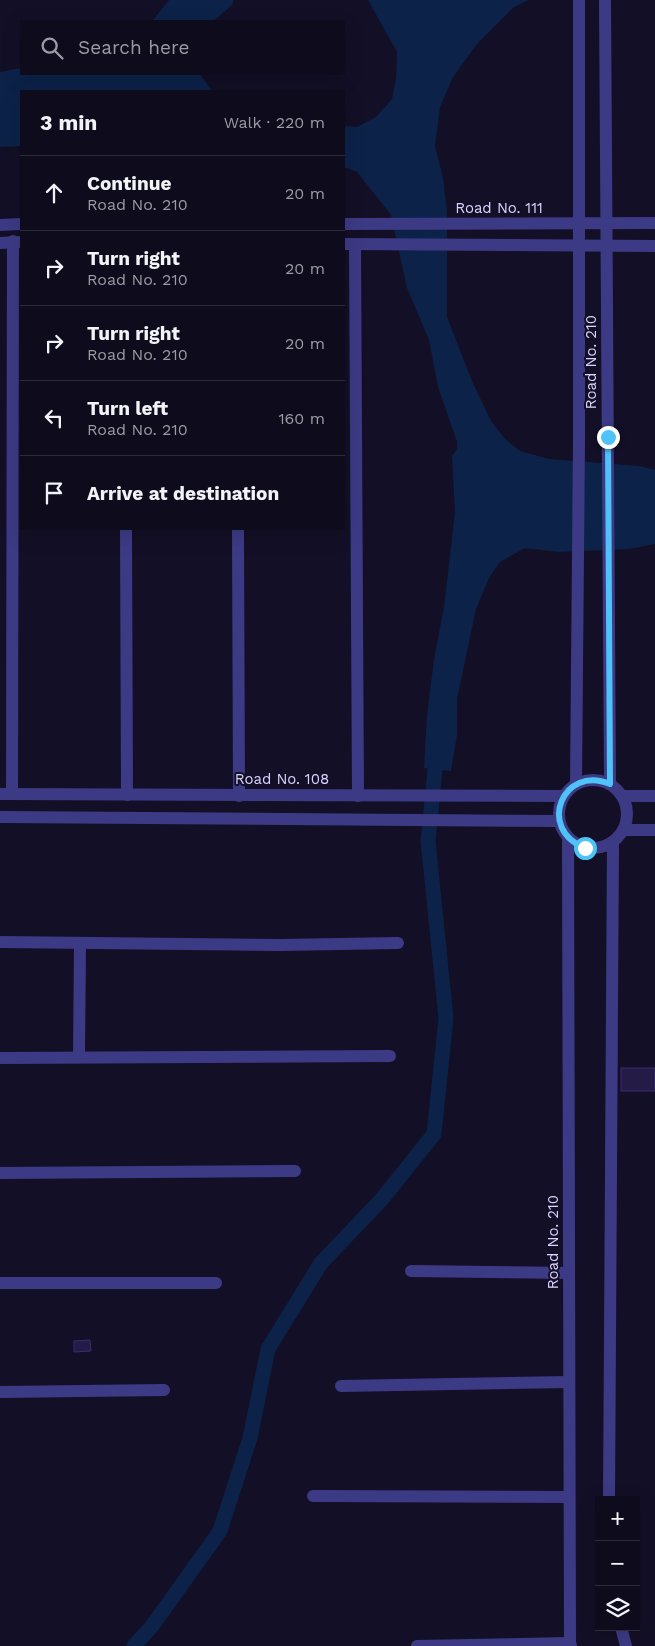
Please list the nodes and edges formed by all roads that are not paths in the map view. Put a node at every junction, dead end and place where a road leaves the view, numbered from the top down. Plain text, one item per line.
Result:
1 (579, 2) edge
2 (605, 3) edge
3 (606, 223) junction
4 (655, 223) edge
5 (20, 224) edge
6 (345, 224) edge
7 (579, 224) junction
8 (0, 225) edge
9 (11, 242) edge
10 (349, 244) edge
11 (655, 246) edge
12 (579, 247) junction
13 (607, 247) junction
14 (126, 530) edge
15 (238, 530) edge
16 (576, 784) junction
17 (610, 784) junction
18 (6, 794) edge
19 (127, 795) junction
20 (239, 796) junction
21 (358, 796) junction
22 (563, 796) junction
23 (622, 796) junction
24 (655, 796) edge
25 (0, 817) edge
26 (559, 821) junction
27 (623, 830) junction
28 (655, 830) edge
29 (568, 838) junction
30 (613, 842) junction
31 (0, 942) edge
32 (80, 943) junction
33 (398, 943) dead end
34 (390, 1056) dead end
35 (80, 1057) junction
36 (0, 1058) edge
37 (295, 1171) dead end
38 (0, 1173) edge
39 (410, 1271) dead end
40 (569, 1273) junction
41 (0, 1283) edge
42 (216, 1283) dead end
43 (569, 1382) junction
44 (341, 1386) dead end
45 (164, 1390) dead end
46 (0, 1392) edge
47 (313, 1496) dead end
48 (608, 1496) edge
49 (569, 1497) junction
50 (623, 1631) edge
51 (570, 1645) edge
52 (417, 1646) edge
53 (626, 1646) edge

1 - 7 street, Road No. 210
2 - 3 street, Road No. 210
3 - 4 street, Road No. 111
3 - 7 street, Road No. 111
3 - 13 street, Road No. 210
5 - 8 street
6 - 7 street, Road No. 111
7 - 12 street, Road No. 210
9 - 18 street
10 - 12 street
10 - 21 street
11 - 13 street
12 - 13 street
12 - 16 street, Road No. 210
13 - 17 street, Road No. 210
14 - 19 street
15 - 20 street
16 - 17 street
16 - 22 street
17 - 23 street
18 - 19 street, Road No. 108
19 - 20 street, Road No. 108
20 - 21 street, Road No. 108
21 - 22 street, Road No. 108
22 - 26 street
23 - 24 street
23 - 27 street
25 - 26 street
26 - 29 street, Road No. 210
27 - 28 street
27 - 30 street
29 - 30 street
29 - 40 street, Road No. 210
30 - 48 street
31 - 32 street
32 - 33 street
32 - 35 street
34 - 35 street
35 - 36 street
37 - 38 street
39 - 40 street
40 - 43 street, Road No. 210
41 - 42 street
43 - 44 street
43 - 49 street, Road No. 210
45 - 46 street
47 - 49 street
49 - 51 street, Road No. 210
50 - 53 street
51 - 52 street

